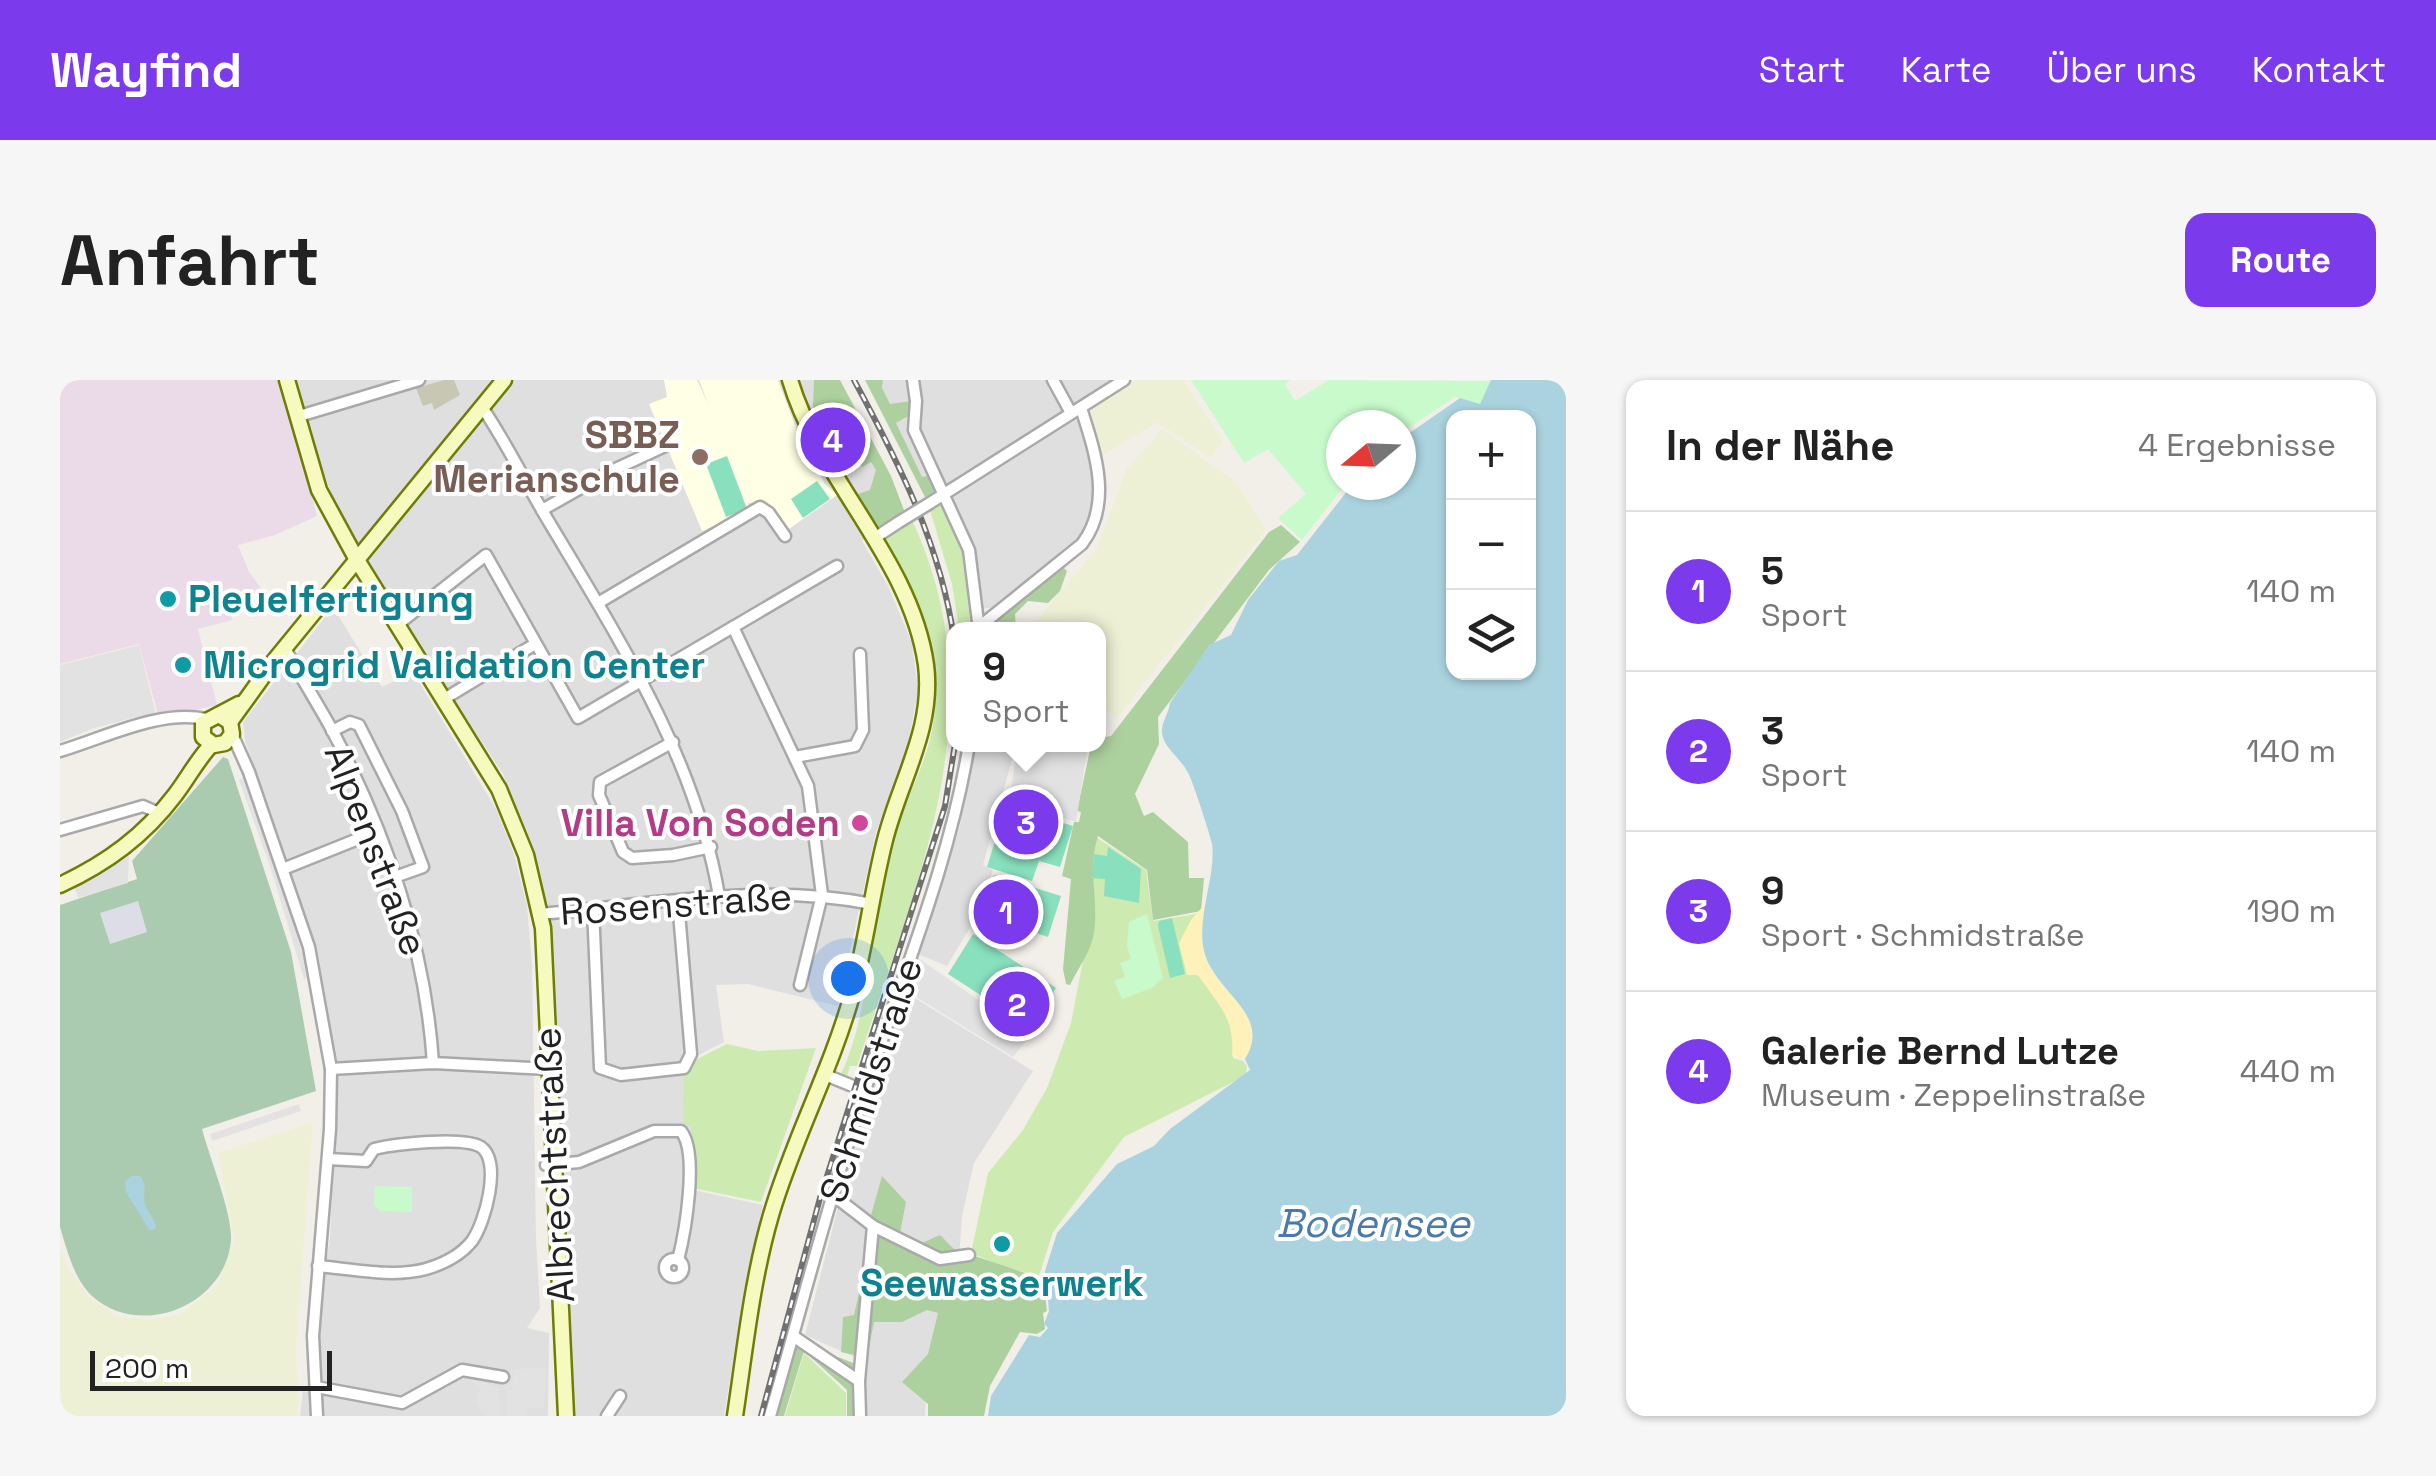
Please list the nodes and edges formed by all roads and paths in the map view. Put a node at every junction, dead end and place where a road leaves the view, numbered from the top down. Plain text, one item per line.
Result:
1 (287, 380) edge
2 (295, 380) edge
3 (419, 380) edge
4 (504, 380) edge
5 (790, 380) edge
6 (913, 380) edge
7 (1053, 380) edge
8 (1124, 380) edge
9 (399, 383) edge
10 (482, 408) junction
11 (1076, 410) junction
12 (300, 416) junction
13 (665, 446) dead end
14 (945, 492) junction
15 (542, 510) junction
16 (785, 536) dead end
17 (873, 539) junction
18 (356, 560) junction
19 (837, 566) dead end
20 (598, 603) junction
21 (978, 622) edge
22 (986, 622) edge
23 (397, 625) junction
24 (733, 627) junction
25 (536, 644) junction
26 (285, 648) junction
27 (860, 654) dead end
28 (641, 680) junction
29 (444, 699) junction
30 (216, 731) junction
31 (332, 731) junction
32 (673, 742) junction
33 (60, 751) edge
34 (968, 752) edge
35 (795, 758) junction
36 (160, 813) junction
37 (60, 830) edge
38 (378, 831) junction
39 (711, 847) junction
40 (284, 870) junction
41 (395, 876) junction
42 (60, 885) edge
43 (822, 895) junction
44 (719, 896) junction
45 (678, 901) junction
46 (872, 904) junction
47 (593, 909) junction
48 (538, 914) junction
49 (800, 984) dead end
50 (433, 1063) junction
51 (331, 1069) junction
52 (546, 1069) junction
53 (823, 1074) junction
54 (864, 1091) junction
55 (328, 1159) junction
56 (550, 1165) junction
57 (832, 1194) junction
58 (873, 1226) junction
59 (969, 1255) dead end
60 (678, 1260) dead end
61 (318, 1266) junction
62 (794, 1336) junction
63 (503, 1376) dead end
64 (859, 1381) junction
65 (316, 1387) junction
66 (620, 1396) dead end
67 (402, 1403) junction
68 (317, 1416) edge
69 (406, 1416) edge
70 (563, 1416) edge
71 (607, 1416) edge
72 (735, 1416) edge
73 (770, 1416) edge
74 (860, 1416) edge

1 - 12 main road
2 - 12 main road
3 - 9 street
4 - 10 main road
5 - 17 main road
6 - 14 street
7 - 11 street
8 - 11 street
9 - 12 street
10 - 15 street
10 - 18 main road
11 - 14 street
11 - 22 street
12 - 18 main road, Albrechtstraße
13 - 15 street
14 - 17 street, bridge
14 - 21 street
15 - 20 street
16 - 20 street
17 - 46 main road
18 - 23 main road, Albrechtstraße
18 - 26 main road
19 - 24 street
20 - 28 street
23 - 25 street
23 - 29 main road, Albrechtstraße
24 - 28 street
24 - 35 street
25 - 28 street
25 - 29 street
26 - 30 main road
26 - 31 street, Alpenstraße
27 - 35 street
28 - 32 street
29 - 48 main road, Albrechtstraße
30 - 33 street
30 - 36 main road
30 - 40 street
31 - 38 street, Alpenstraße
31 - 41 street
32 - 39 street
32 - 39 street
34 - 54 street, Schmidstraße
35 - 43 street
36 - 37 street
36 - 42 main road
38 - 40 street
38 - 41 street, Alpenstraße
39 - 44 street
40 - 51 street
41 - 50 street, Alpenstraße
43 - 44 street, Rosenstraße
43 - 46 street, Rosenstraße
43 - 49 street
44 - 45 street, Rosenstraße
45 - 47 street, Rosenstraße
45 - 47 street
46 - 53 main road
47 - 48 street, Rosenstraße
48 - 52 main road, Albrechtstraße
50 - 51 street
50 - 52 street
51 - 55 street
52 - 56 main road, Albrechtstraße
53 - 54 street
53 - 72 main road
54 - 57 street, Schmidstraße
55 - 61 street
55 - 61 street
56 - 60 street
56 - 70 main road, Albrechtstraße
57 - 58 street
57 - 62 street, Schmidstraße
58 - 59 street
58 - 64 street
61 - 65 street
62 - 64 street
62 - 73 street, Schmidstraße
63 - 67 street
64 - 74 street
65 - 67 street
65 - 68 street
66 - 71 street
67 - 69 street

